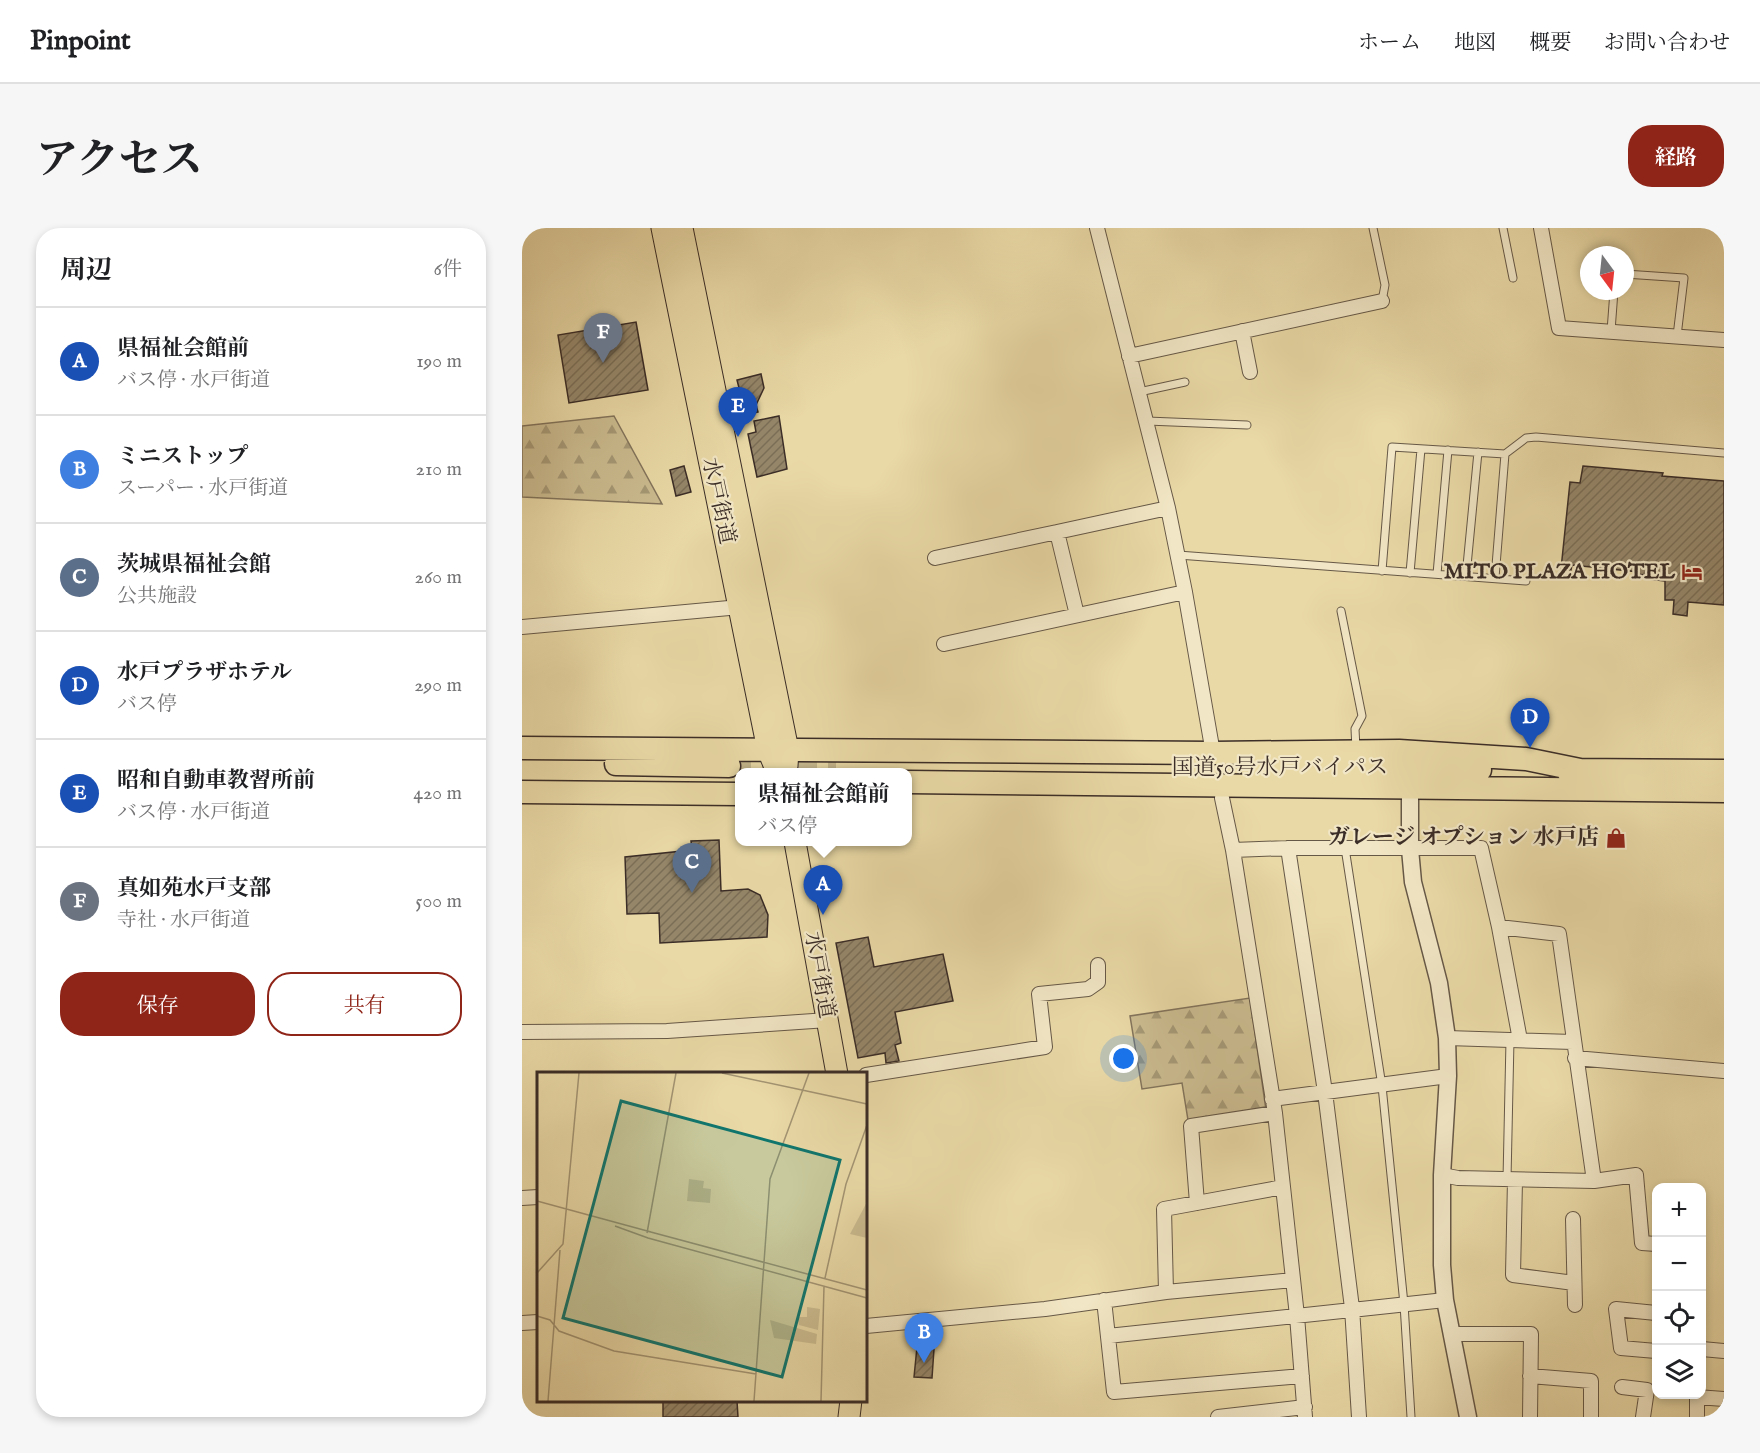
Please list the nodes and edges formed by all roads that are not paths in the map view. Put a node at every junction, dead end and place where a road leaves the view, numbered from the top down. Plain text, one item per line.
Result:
1 (662, 228) edge
2 (682, 228) edge
3 (1097, 228) edge
4 (1373, 228) edge
5 (1503, 228) edge
6 (1541, 228) edge
7 (1634, 275) edge
8 (1513, 278) dead end
9 (1613, 300) edge
10 (1382, 301) joint
11 (1611, 330) junction
12 (1242, 331) junction
13 (1677, 336) junction
14 (1724, 340) edge
15 (1129, 356) junction
16 (1250, 372) dead end
17 (1185, 382) dead end
18 (1139, 392) junction
19 (1147, 421) junction
20 (1247, 425) dead end
21 (1420, 449) junction
22 (1448, 450) junction
23 (1478, 452) junction
24 (1724, 453) edge
25 (1505, 454) junction
26 (1168, 508) junction
27 (1057, 532) junction
28 (1178, 555) junction
29 (935, 558) dead end
30 (1382, 571) junction
31 (1410, 573) junction
32 (1437, 574) junction
33 (1466, 576) junction
34 (1495, 578) junction
35 (1526, 581) dead end
36 (1185, 592) junction
37 (740, 607) junction
38 (1341, 611) dead end
39 (1077, 615) junction
40 (522, 627) edge
41 (944, 644) dead end
42 (522, 748) edge
43 (778, 750) junction
44 (1356, 751) junction
45 (1213, 753) junction
46 (522, 763) edge
47 (836, 766) dead end
48 (777, 768) edge
49 (785, 768) edge
50 (1406, 770) junction
51 (1724, 771) edge
52 (522, 779) edge
53 (732, 780) edge
54 (912, 782) edge
55 (1724, 791) edge
56 (522, 792) edge
57 (912, 796) edge
58 (1222, 798) junction
59 (796, 846) edge
60 (1288, 848) junction
61 (1345, 848) junction
62 (1410, 849) junction
63 (1233, 850) junction
64 (1499, 927) junction
65 (1098, 965) dead end
66 (828, 1020) junction
67 (522, 1032) edge
68 (1447, 1038) junction
69 (1515, 1040) junction
70 (1573, 1042) junction
71 (1575, 1058) junction
72 (1724, 1071) edge
73 (837, 1072) edge
74 (867, 1075) edge
75 (1448, 1076) junction
76 (1382, 1086) junction
77 (1325, 1092) junction
78 (1272, 1098) junction
79 (1275, 1113) junction
80 (1442, 1175) junction
81 (1511, 1179) junction
82 (1594, 1181) junction
83 (1283, 1187) junction
84 (537, 1197) edge
85 (522, 1198) edge
86 (1197, 1203) junction
87 (1573, 1219) dead end
88 (1652, 1244) edge
89 (1293, 1280) junction
90 (1574, 1283) junction
91 (1166, 1292) junction
92 (1104, 1300) junction
93 (1445, 1300) junction
94 (1404, 1304) junction
95 (1575, 1305) dead end
96 (1352, 1308) junction
97 (1652, 1313) edge
98 (1297, 1316) junction
99 (537, 1322) edge
100 (522, 1323) edge
101 (867, 1326) edge
102 (1451, 1334) junction
103 (1108, 1336) junction
104 (1706, 1349) edge
105 (1652, 1351) edge
106 (1724, 1351) edge
107 (1302, 1377) junction
108 (1530, 1377) junction
109 (1622, 1387) dead end
110 (1724, 1399) edge
111 (851, 1402) edge
112 (1305, 1412) edge
113 (849, 1417) edge
114 (1218, 1417) edge
115 (1359, 1417) edge
116 (1412, 1417) edge
117 (1468, 1417) edge
118 (1530, 1417) edge
119 (1592, 1417) edge
120 (1643, 1417) edge
121 (1697, 1417) edge

1 - 37 main road, 水戸街道
2 - 43 main road, 水戸街道
3 - 15 street
4 - 10 lane
5 - 8 lane
6 - 11 street
7 - 13 lane
9 - 11 lane
10 - 12 street
11 - 13 street
12 - 15 street
12 - 16 street
13 - 14 street
15 - 18 street
17 - 18 lane
18 - 19 street
19 - 20 lane
19 - 26 street
21 - 22 lane
21 - 30 lane
21 - 31 lane
22 - 23 lane
22 - 32 lane
23 - 25 lane
23 - 33 lane
24 - 25 lane
25 - 34 lane
26 - 27 street
26 - 28 street
27 - 29 street
27 - 39 street
28 - 30 lane
28 - 36 street
30 - 31 lane
31 - 32 lane
32 - 33 lane
33 - 34 lane
34 - 35 lane
36 - 39 street
36 - 45 street
37 - 40 street
37 - 43 main road, 水戸街道
38 - 44 lane
39 - 41 street
42 - 43 highway
43 - 45 highway
43 - 48 main road, 水戸街道
43 - 49 main road, 水戸街道
44 - 45 highway
44 - 50 highway
46 - 53 highway
47 - 50 highway, 国道50号水戸バイパス
50 - 51 highway
50 - 54 highway, 国道50号水戸バイパス
50 - 55 highway, 国道50号水戸バイパス
50 - 58 highway
50 - 62 street
52 - 53 highway
53 - 56 highway
57 - 58 highway
58 - 63 street
59 - 66 main road, 水戸街道
60 - 61 street
60 - 63 street
60 - 77 street
61 - 62 street
61 - 76 lane
62 - 64 street
62 - 68 street
63 - 78 street
64 - 69 street
64 - 70 street
65 - 74 street
66 - 67 street
66 - 73 main road, 水戸街道
68 - 69 street
68 - 75 street
69 - 70 street
69 - 81 lane
70 - 71 street
71 - 72 street
71 - 82 street
75 - 76 street
75 - 80 street
76 - 77 street
76 - 94 lane
77 - 78 street
77 - 96 street
78 - 79 street
79 - 83 street
79 - 86 street
80 - 81 street
80 - 93 street
81 - 82 street
81 - 90 street
82 - 88 street
83 - 86 street
83 - 89 street
84 - 85 street
86 - 91 street
87 - 90 street
89 - 91 street
89 - 98 street
90 - 95 street
91 - 92 street
92 - 101 street
92 - 103 street
93 - 94 street
93 - 102 street
94 - 96 street
94 - 116 lane
96 - 98 street
96 - 115 street
97 - 105 street
98 - 103 street
98 - 107 street
99 - 100 street
102 - 108 street
102 - 117 street
103 - 107 street
104 - 106 street
107 - 112 street
108 - 118 street
108 - 119 street
109 - 120 street
110 - 121 street
111 - 113 main road
112 - 114 street

